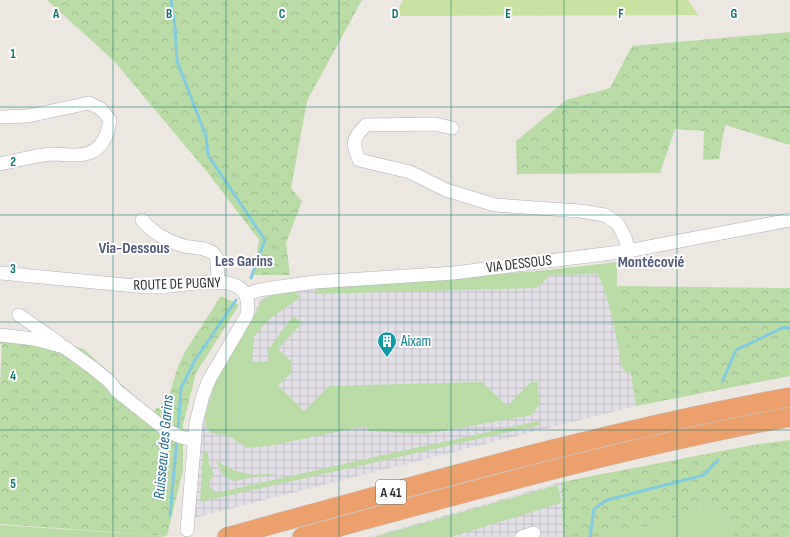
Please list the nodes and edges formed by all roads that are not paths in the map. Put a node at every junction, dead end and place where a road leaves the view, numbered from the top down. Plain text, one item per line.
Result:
1 (0, 117) edge
2 (452, 128) dead end
3 (0, 164) edge
4 (142, 220) dead end
5 (790, 220) edge
6 (628, 251) junction
7 (0, 273) edge
8 (218, 281) junction
9 (246, 295) junction
10 (19, 315) dead end
11 (0, 335) edge
12 (64, 348) junction
13 (790, 397) edge
14 (790, 417) edge
15 (194, 440) junction
16 (187, 530) dead end
17 (227, 537) edge
18 (302, 537) edge

1 - 3 street
2 - 6 street
4 - 8 street
5 - 6 street, VIA DESSOUS
6 - 9 street, VIA DESSOUS
7 - 8 street, ROUTE DE PUGNY
8 - 9 street, ROUTE DE PUGNY
9 - 15 street
10 - 12 street
11 - 12 street
12 - 15 street
13 - 17 highway, A 41
14 - 18 highway, A 41
15 - 16 street

